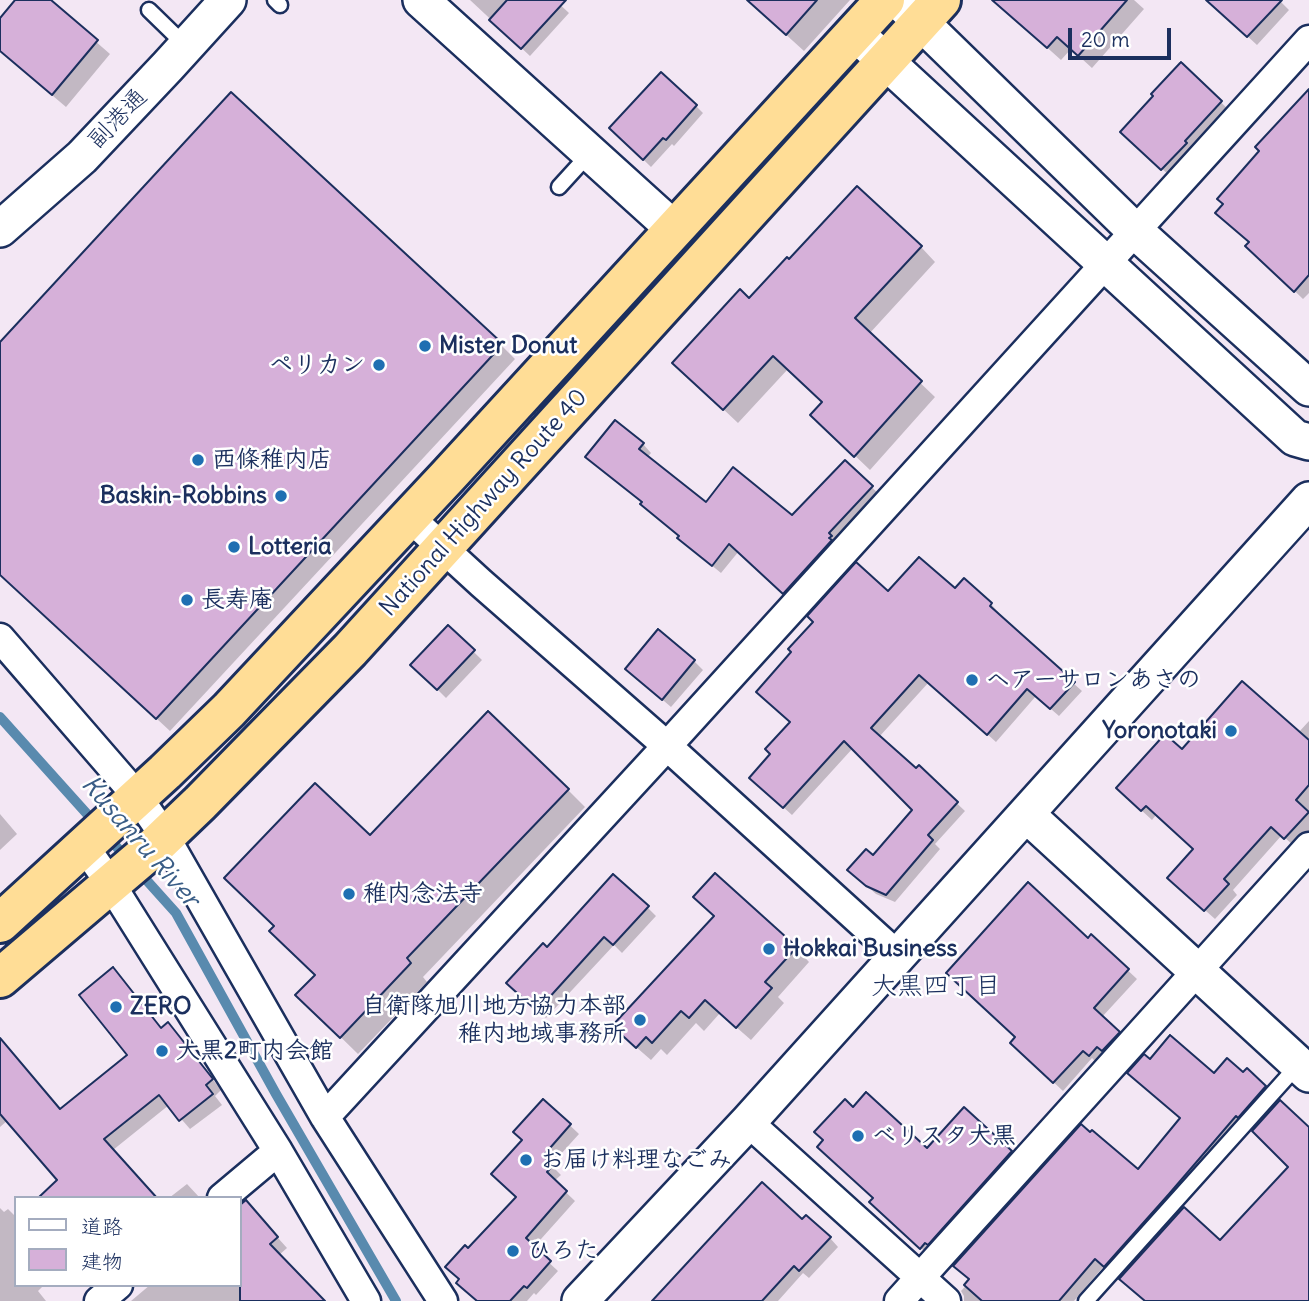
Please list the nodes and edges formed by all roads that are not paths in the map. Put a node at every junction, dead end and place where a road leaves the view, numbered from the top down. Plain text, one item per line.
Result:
1 (228, 0) edge
2 (421, 0) edge
3 (884, 0) edge
4 (920, 7) edge
5 (149, 10) dead end
6 (855, 33) junction
7 (1309, 40) edge
8 (186, 46) junction
9 (885, 61) junction
10 (590, 152) junction
11 (559, 187) dead end
12 (0, 229) edge
13 (674, 229) junction
14 (1134, 230) junction
15 (1105, 263) junction
16 (1309, 388) edge
17 (1309, 442) edge
18 (1309, 500) edge
19 (409, 517) junction
20 (444, 548) junction
21 (0, 638) edge
22 (667, 746) junction
23 (1027, 814) junction
24 (110, 821) junction
25 (159, 841) junction
26 (1309, 848) edge
27 (117, 878) junction
28 (0, 923) edge
29 (897, 955) junction
30 (1197, 971) junction
31 (0, 978) edge
32 (1304, 1069) edge
33 (325, 1117) junction
34 (748, 1122) junction
35 (278, 1151) junction
36 (224, 1196) edge
37 (920, 1278) junction
38 (116, 1287) edge
39 (99, 1301) edge
40 (366, 1301) edge
41 (443, 1301) edge
42 (580, 1301) edge
43 (899, 1301) edge
44 (946, 1301) edge
45 (1086, 1301) edge

1 - 8 street, 副港通
2 - 10 street
3 - 6 highway, National Highway Route 40
4 - 9 highway, National Highway Route 40
4 - 14 street
5 - 8 lane
6 - 9 street
6 - 13 highway, National Highway Route 40
7 - 14 street
8 - 12 street, 副港通
9 - 15 street
9 - 20 highway, National Highway Route 40
10 - 11 lane
10 - 13 street
13 - 19 highway, National Highway Route 40
14 - 15 street
14 - 16 street
15 - 17 street
15 - 22 street
18 - 23 street
19 - 20 street
19 - 24 highway, National Highway Route 40
20 - 22 street
20 - 25 highway, National Highway Route 40
21 - 24 street
22 - 29 street
22 - 33 street
23 - 29 street
23 - 30 street
24 - 25 street
24 - 27 street
24 - 28 highway, National Highway Route 40
25 - 27 highway, National Highway Route 40
25 - 33 street
26 - 30 street
27 - 31 highway, National Highway Route 40
27 - 35 street
29 - 34 street
30 - 32 street
30 - 37 street
32 - 45 lane
33 - 41 street
34 - 37 street
34 - 42 street
35 - 36 street
35 - 40 street
37 - 43 street
37 - 44 street
38 - 39 street

